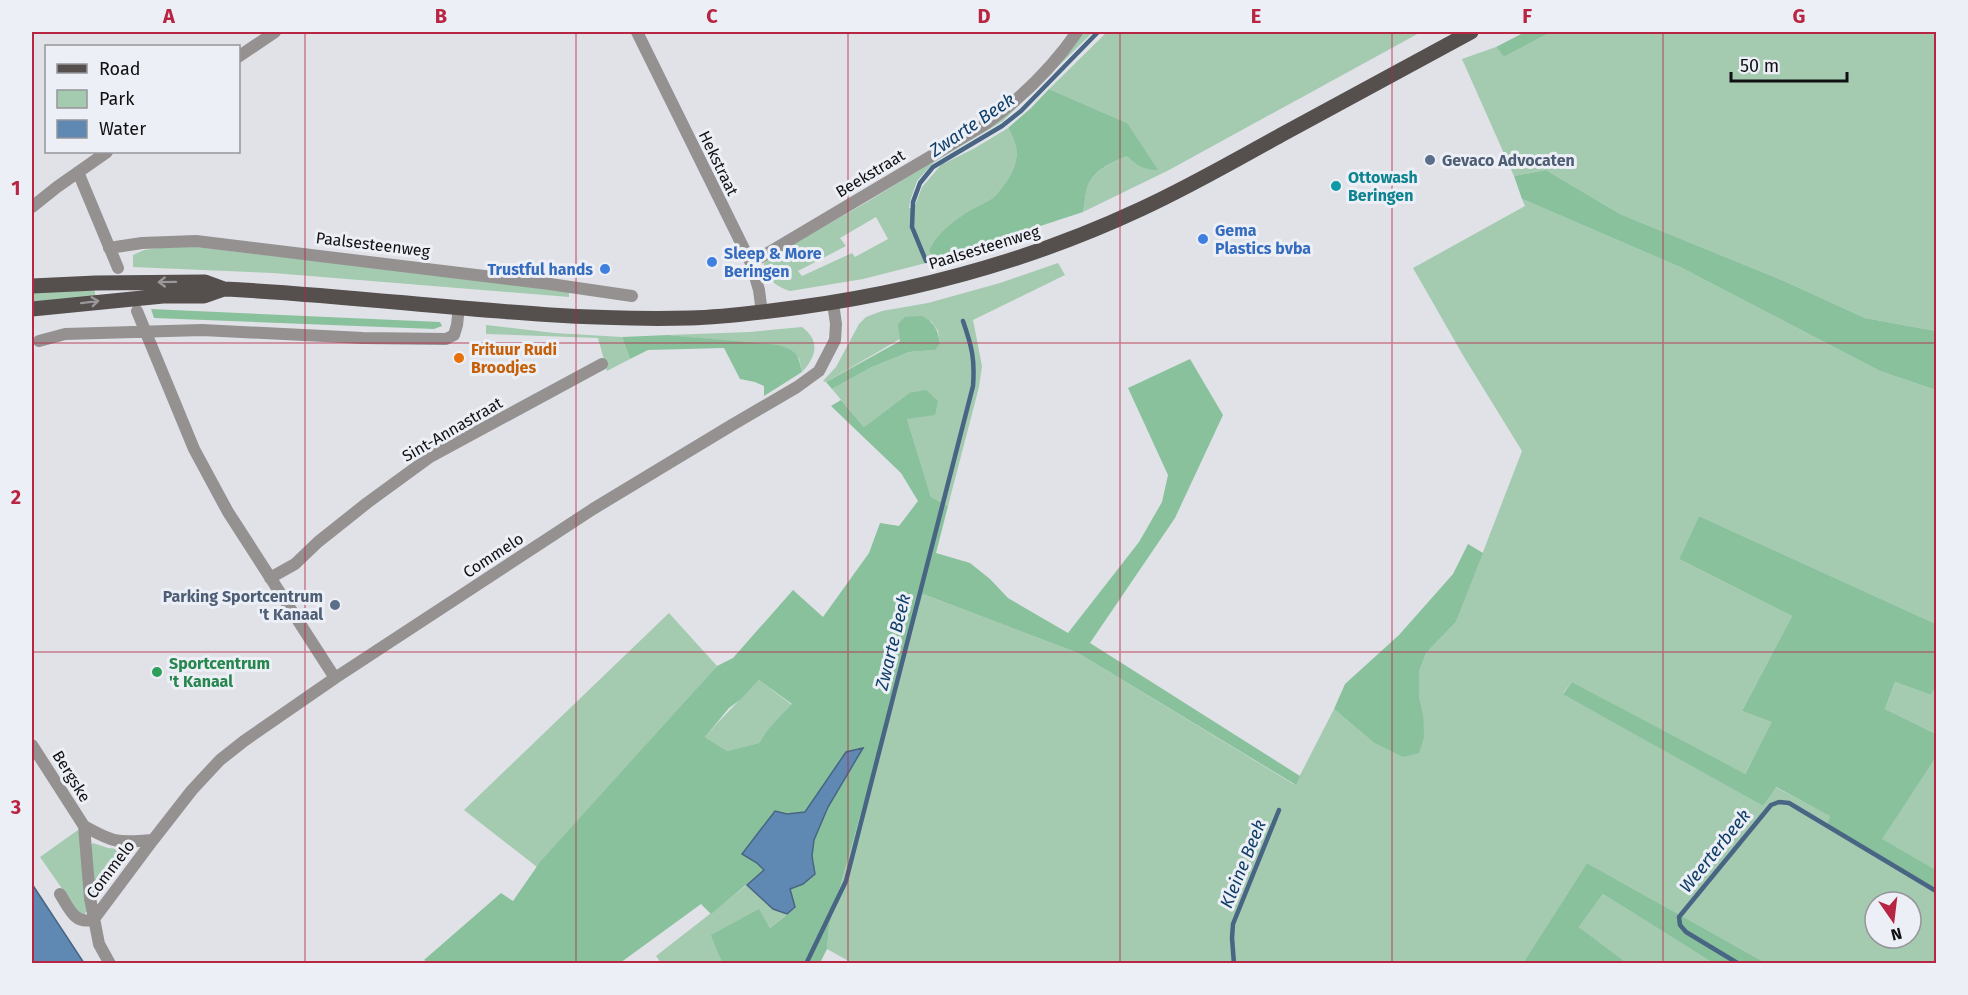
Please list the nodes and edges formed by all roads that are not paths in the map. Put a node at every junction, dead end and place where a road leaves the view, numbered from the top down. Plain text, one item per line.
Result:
1 (275, 32) edge
2 (637, 32) edge
3 (1077, 32) edge
4 (1471, 32) edge
5 (240, 56) edge
6 (106, 153) edge
7 (78, 172) junction
8 (32, 207) edge
9 (109, 248) junction
10 (751, 263) junction
11 (118, 268) dead end
12 (32, 286) edge
13 (224, 289) junction
14 (632, 296) dead end
15 (833, 303) junction
16 (459, 307) junction
17 (32, 309) edge
18 (136, 311) dead end
19 (762, 313) junction
20 (146, 332) junction
21 (39, 341) dead end
22 (602, 364) dead end
23 (270, 578) junction
24 (335, 678) junction
25 (32, 745) edge
26 (84, 826) junction
27 (153, 840) junction
28 (60, 894) dead end
29 (94, 919) junction
30 (110, 963) edge

1 - 5 street
2 - 10 street, Hekstraat
3 - 10 street, Beekstraat
4 - 15 main road, Paalsesteenweg
6 - 7 street
7 - 8 street
7 - 9 street
9 - 11 street
9 - 14 street, Paalsesteenweg
10 - 19 street, Hekstraat
13 -> 12 main road, Paalsesteenweg
13 - 16 main road, Paalsesteenweg
17 -> 13 main road, Paalsesteenweg
15 - 19 main road, Paalsesteenweg
15 - 24 street, Commelo
16 - 19 main road, Paalsesteenweg
16 - 20 street
18 - 20 street
20 - 21 street
20 - 23 street
22 - 23 street, Sint-Annastraat
23 - 24 street
24 - 27 street, Commelo
25 - 26 street, Bergske
26 - 27 street, Commelo
26 - 29 street
27 - 29 street, Commelo
28 - 29 street
29 - 30 street

